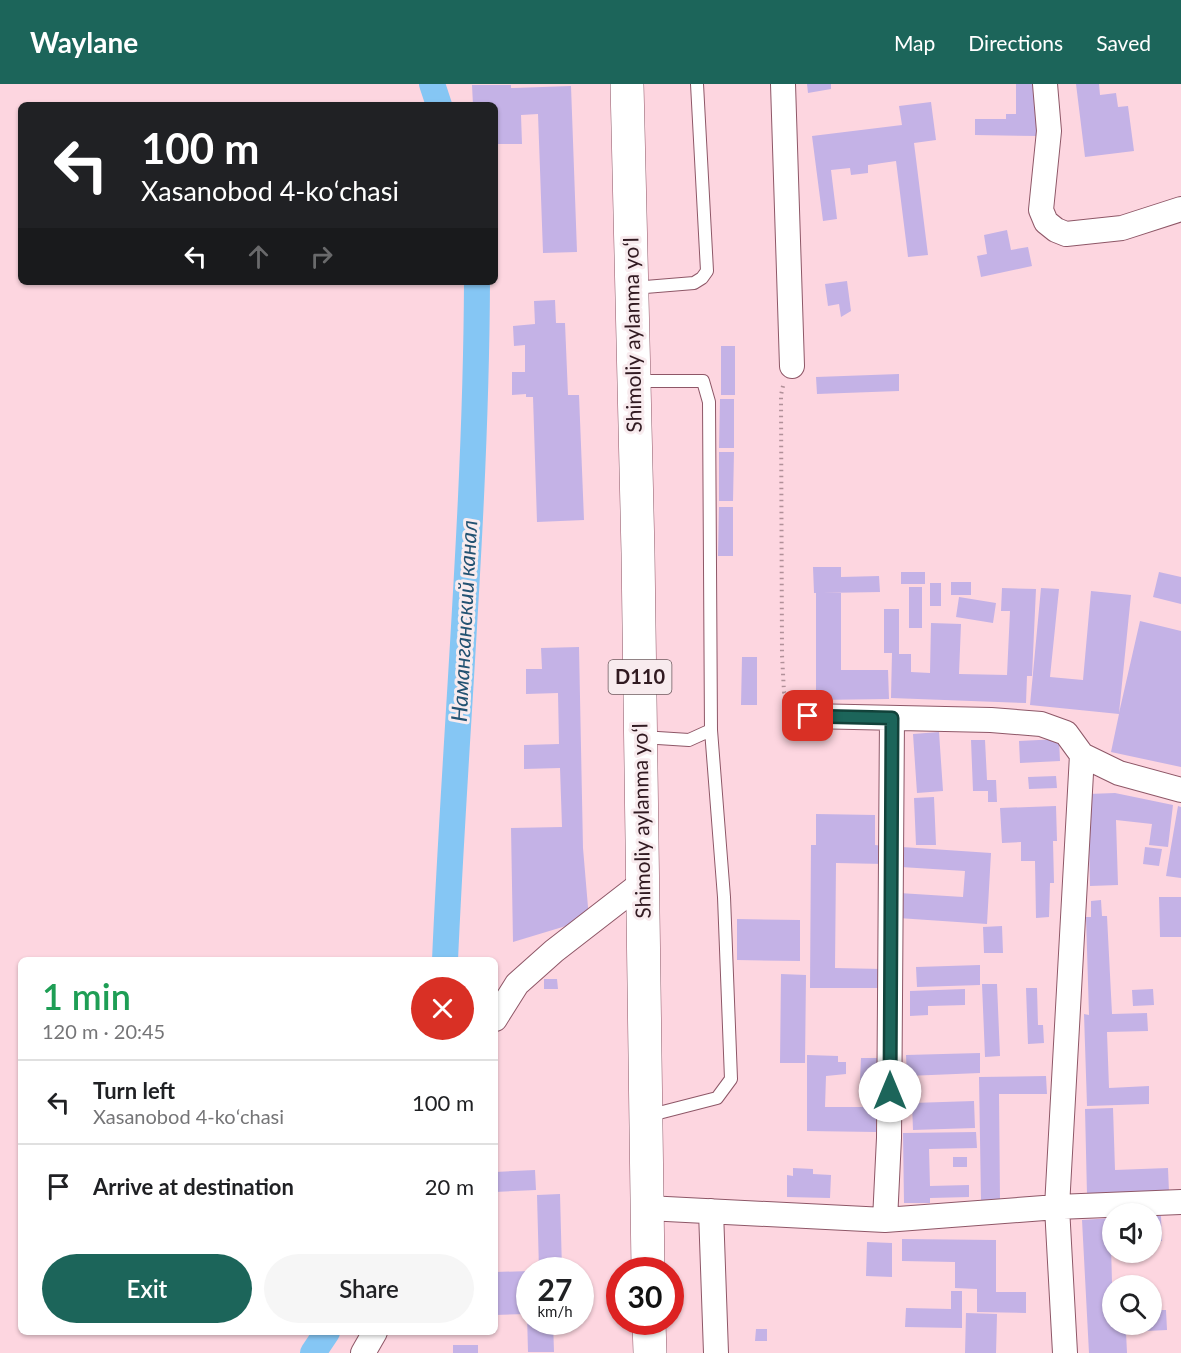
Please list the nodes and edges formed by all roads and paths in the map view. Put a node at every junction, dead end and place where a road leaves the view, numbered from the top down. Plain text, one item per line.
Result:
1 (627, 84) edge
2 (697, 84) edge
3 (783, 84) edge
4 (1046, 84) edge
5 (1181, 209) edge
6 (632, 288) junction
7 (792, 366) joint
8 (634, 381) junction
9 (808, 716) joint
10 (892, 718) junction
11 (711, 730) junction
12 (641, 737) junction
13 (1082, 755) junction
14 (1181, 790) edge
15 (643, 882) junction
16 (498, 1014) edge
17 (646, 1116) junction
18 (1181, 1202) edge
19 (1057, 1207) junction
20 (647, 1208) junction
21 (711, 1211) junction
22 (885, 1220) junction
23 (648, 1257) edge
24 (373, 1335) edge
25 (649, 1335) edge
26 (363, 1353) edge
27 (650, 1353) edge
28 (716, 1353) edge
29 (1065, 1353) edge

1 - 6 main road, Shimoliy aylanma yoʻl / D110
2 - 6 lane
3 - 7 street
4 - 5 street
6 - 8 main road, Shimoliy aylanma yoʻl / D110
7 - 9 path
8 - 11 lane
8 - 12 main road, Shimoliy aylanma yoʻl / D110
9 - 10 street
10 - 13 street
10 - 22 street
11 - 12 lane
11 - 17 lane
12 - 15 main road, Shimoliy aylanma yoʻl / D110
13 - 14 street
13 - 19 street
15 - 16 street
15 - 17 main road, Shimoliy aylanma yoʻl / D110
17 - 20 main road, Shimoliy aylanma yoʻl / D110
18 - 19 street
19 - 22 street
19 - 29 street
20 - 21 street
20 - 23 main road, Shimoliy aylanma yoʻl / D110
21 - 22 street
21 - 28 street
24 - 26 street
25 - 27 main road

